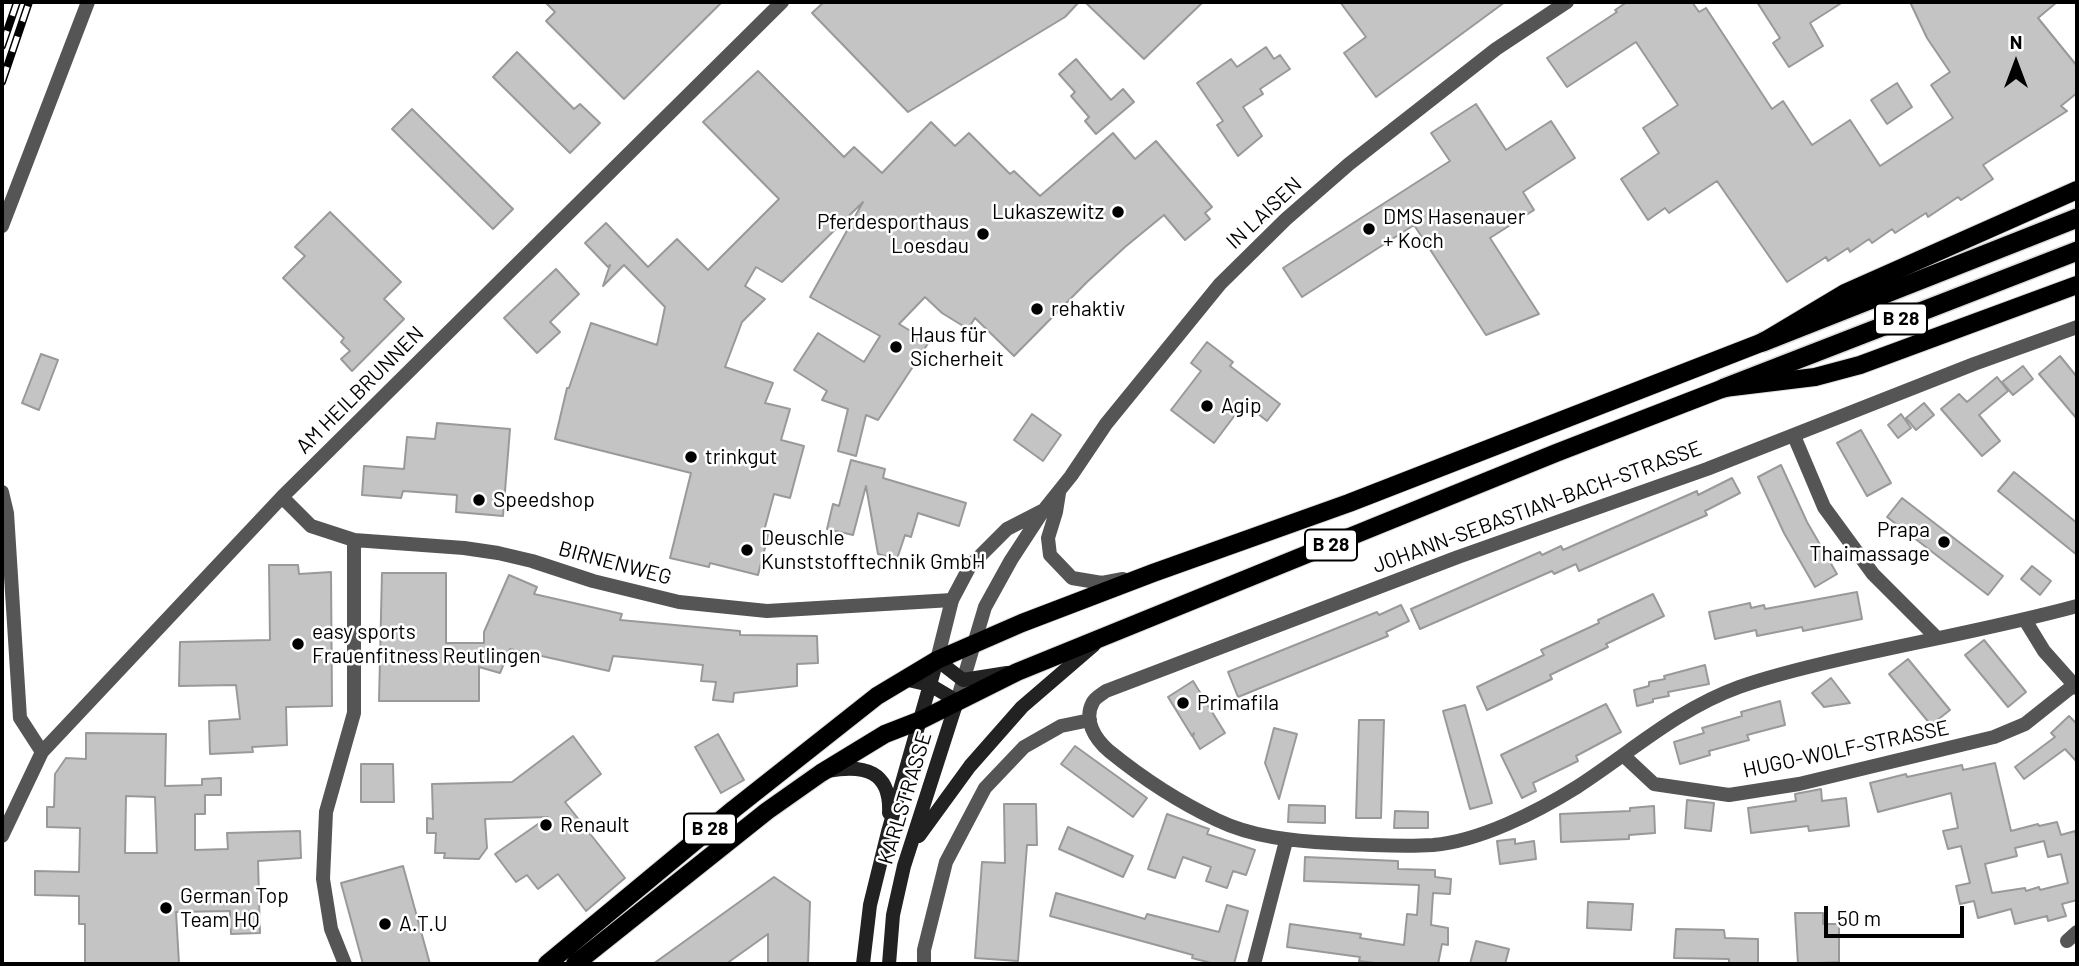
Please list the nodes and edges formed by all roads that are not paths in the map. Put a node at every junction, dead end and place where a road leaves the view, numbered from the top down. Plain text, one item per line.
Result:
1 (88, 2) edge
2 (782, 2) edge
3 (1567, 2) edge
4 (2077, 190) edge
5 (2077, 218) edge
6 (2, 226) edge
7 (2077, 251) edge
8 (2077, 285) edge
9 (2077, 327) edge
10 (1763, 342) junction
11 (1724, 387) junction
12 (1794, 436) junction
13 (1059, 491) junction
14 (2, 492) edge
15 (282, 497) junction
16 (1043, 510) junction
17 (354, 540) junction
18 (1153, 573) junction
19 (952, 600) junction
20 (2077, 606) edge
21 (2025, 620) junction
22 (1105, 635) junction
23 (1936, 637) junction
24 (973, 646) junction
25 (937, 660) junction
26 (1017, 672) junction
27 (904, 679) junction
28 (963, 680) junction
29 (930, 685) junction
30 (2076, 687) edge
31 (957, 701) junction
32 (921, 720) junction
33 (1090, 720) junction
34 (42, 752) junction
35 (1623, 755) junction
36 (821, 773) junction
37 (888, 832) junction
38 (2, 836) edge
39 (1286, 841) junction
40 (912, 845) junction
41 (345, 964) edge
42 (547, 964) edge
43 (575, 964) edge
44 (863, 964) edge
45 (888, 964) edge
46 (924, 964) edge
47 (1254, 964) edge

1 - 6 street
2 - 15 street, AM HEILBRUNNEN
3 - 13 street, IN LAISEN
4 - 10 main road
5 - 10 highway, B 28
7 - 11 highway, B 28
8 - 11 main road
9 - 12 street, JOHANN-SEBASTIAN-BACH-STRASSE
10 - 18 main road, B 28
11 - 22 main road, B 28
12 - 23 street
12 - 33 street, JOHANN-SEBASTIAN-BACH-STRASSE
13 - 16 street, IN LAISEN
13 - 18 street
14 - 34 street
15 - 17 street, BIRNENWEG
15 - 34 street, AM HEILBRUNNEN
16 - 19 street, IN LAISEN
16 - 24 street, IN LAISEN
17 - 19 street, BIRNENWEG
17 - 41 street
18 - 24 main road, B 28
19 - 25 street, IN LAISEN
20 - 21 street
21 - 23 street
21 - 30 street
22 - 26 main road, B 28
22 - 40 main road
23 - 35 street
24 - 25 main road, B 28
24 - 28 street, KARLSTRASSE
25 - 27 main road, B 28
25 - 28 main road
25 - 29 main road, KARLSTRASSE
26 - 28 main road
26 - 31 main road, B 28
27 - 29 main road
27 - 42 main road, B 28
28 - 31 street, KARLSTRASSE
29 - 31 main road
29 - 32 main road, KARLSTRASSE
30 - 35 street, HUGO-WOLF-STRASSE
31 - 32 main road, B 28
31 - 40 main road, KARLSTRASSE
32 - 36 main road, B 28
32 - 37 main road, KARLSTRASSE
33 - 39 street
33 - 46 street
34 - 38 street, AM HEILBRUNNEN
35 - 39 street
36 - 37 main road
36 - 43 main road, B 28
37 - 44 main road, KARLSTRASSE
39 - 47 street
40 - 45 main road, KARLSTRASSE

